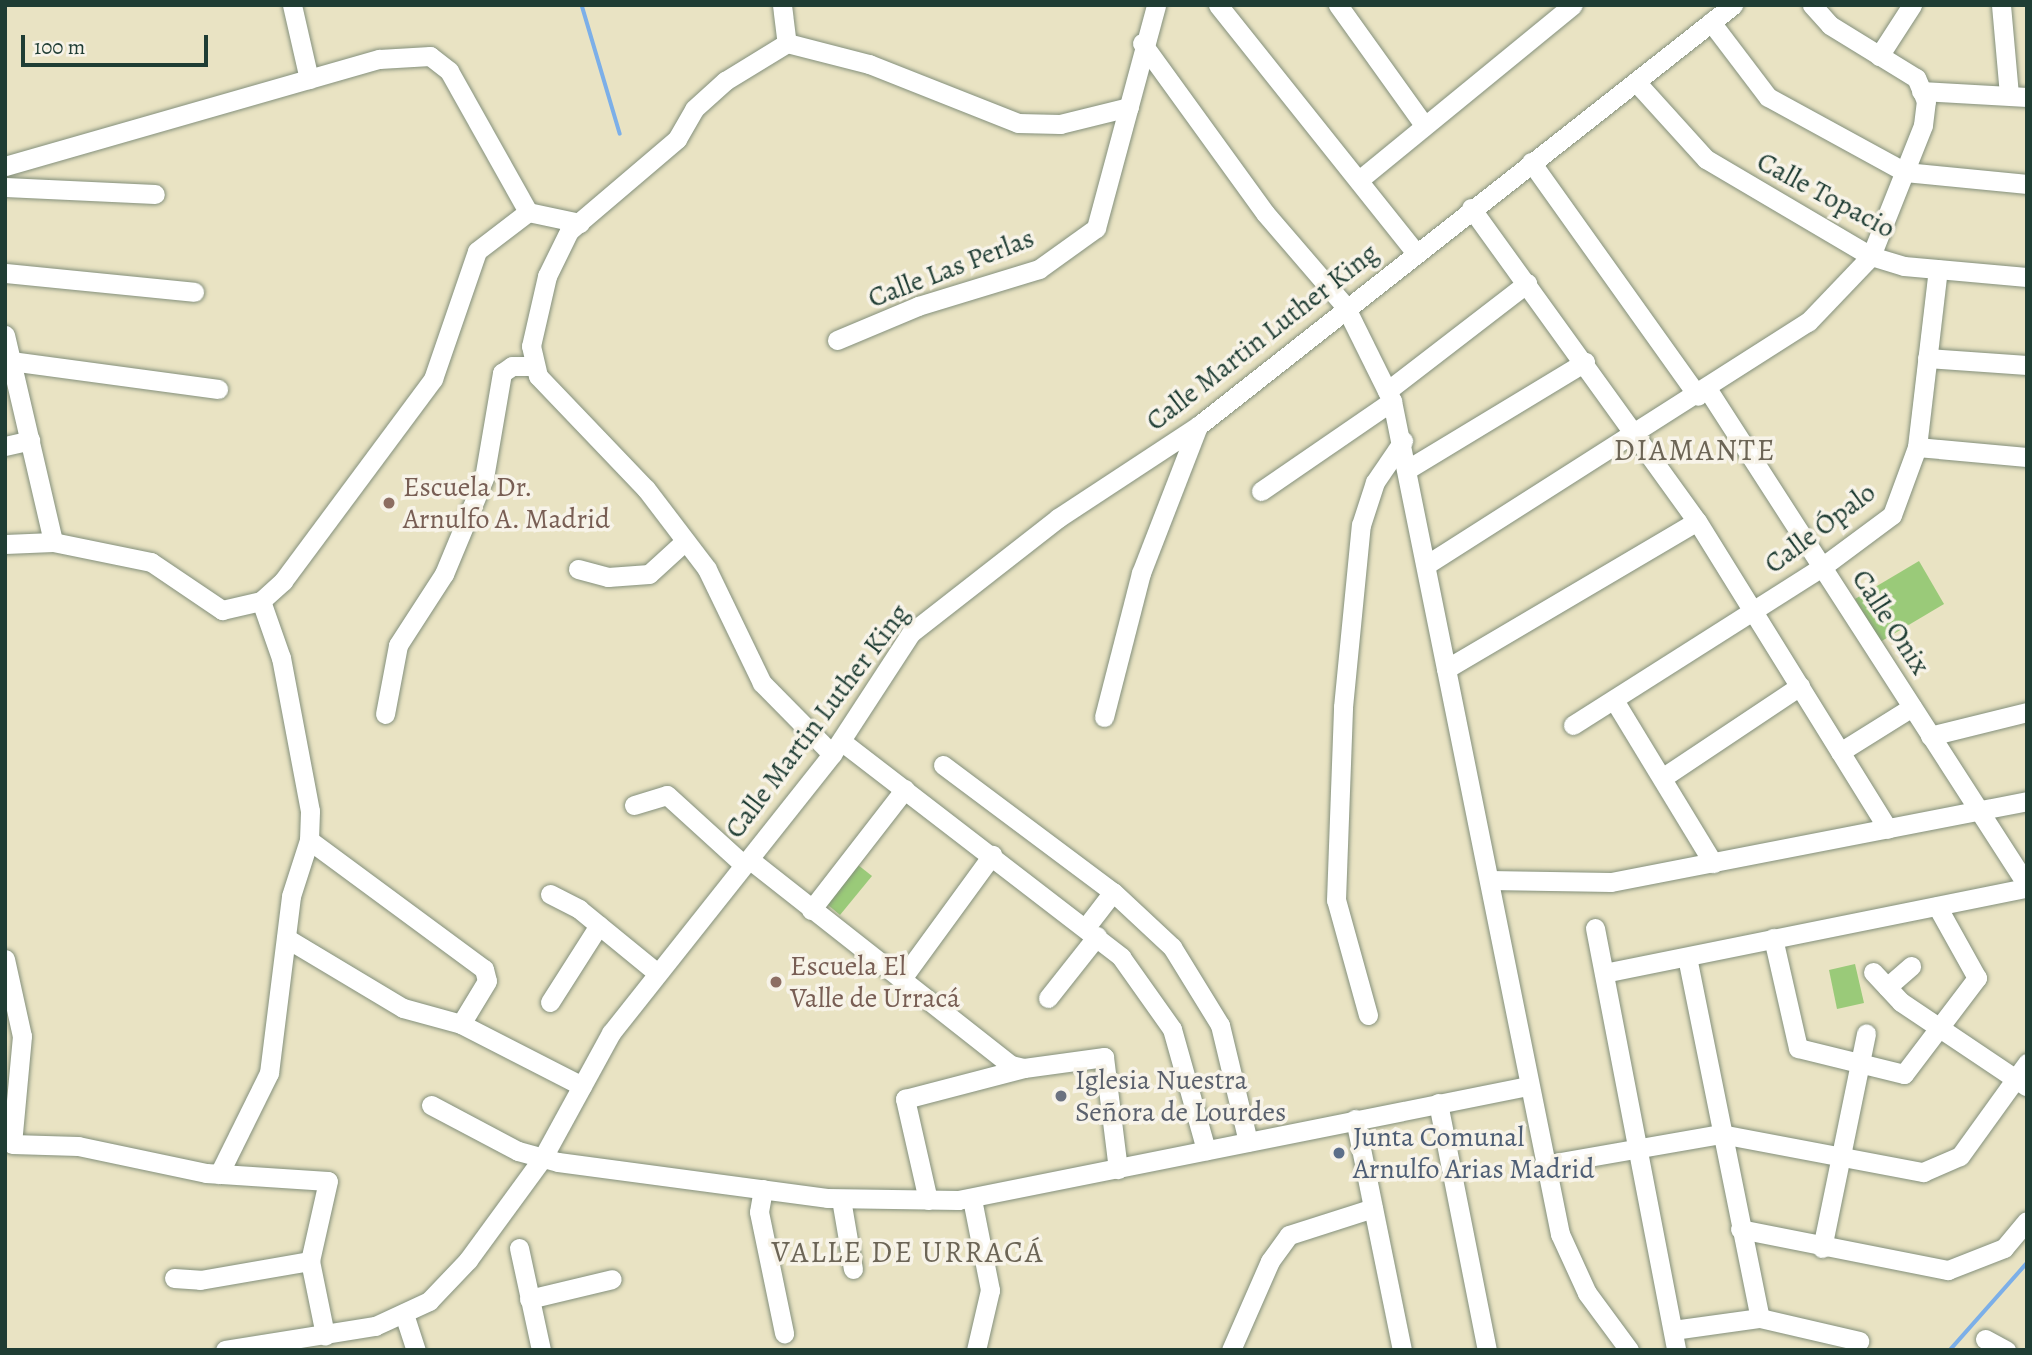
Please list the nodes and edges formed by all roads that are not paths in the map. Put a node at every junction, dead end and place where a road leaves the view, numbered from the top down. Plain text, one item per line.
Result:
1 (292, 5) edge
2 (782, 5) edge
3 (1156, 5) edge
4 (1218, 5) edge
5 (1338, 5) edge
6 (1573, 5) edge
7 (1733, 5) edge
8 (1812, 5) edge
9 (1912, 5) edge
10 (2001, 5) edge
11 (1711, 15) edge
12 (787, 43) junction
13 (1142, 43) junction
14 (1879, 56) junction
15 (309, 79) junction
16 (1637, 83) junction
17 (1922, 91) junction
18 (2018, 96) edge
19 (1129, 107) junction
20 (1424, 125) junction
21 (1531, 162) junction
22 (5, 166) edge
23 (1905, 172) junction
24 (1359, 180) junction
25 (2027, 184) edge
26 (5, 187) edge
27 (155, 194) dead end
28 (1471, 208) junction
29 (528, 212) junction
30 (580, 223) junction
31 (1415, 252) junction
32 (1871, 256) junction
33 (1938, 270) junction
34 (5, 273) edge
35 (2027, 277) edge
36 (1527, 283) junction
37 (194, 292) dead end
38 (1345, 306) junction
39 (5, 335) edge
40 (837, 340) dead end
41 (1927, 358) junction
42 (11, 360) junction
43 (1585, 362) junction
44 (2027, 365) edge
45 (535, 366) junction
46 (218, 389) dead end
47 (11, 390) edge
48 (1703, 393) junction
49 (1390, 396) junction
50 (1198, 426) junction
51 (1634, 436) junction
52 (30, 440) junction
53 (1403, 441) junction
54 (5, 446) edge
55 (1917, 447) junction
56 (2027, 457) edge
57 (1408, 469) junction
58 (1261, 491) dead end
59 (1697, 521) junction
60 (685, 541) junction
61 (53, 542) junction
62 (5, 544) edge
63 (1426, 565) junction
64 (1822, 567) junction
65 (578, 569) dead end
66 (261, 601) junction
67 (1754, 610) junction
68 (1446, 669) junction
69 (1800, 686) junction
70 (1614, 699) junction
71 (1912, 707) junction
72 (2027, 712) edge
73 (385, 713) dead end
74 (1104, 717) dead end
75 (1573, 725) dead end
76 (1930, 736) junction
77 (836, 748) junction
78 (1840, 752) junction
79 (943, 765) dead end
80 (1662, 778) junction
81 (905, 789) junction
82 (2027, 801) edge
83 (634, 804) dead end
84 (1979, 811) junction
85 (1888, 829) junction
86 (309, 841) junction
87 (992, 855) junction
88 (747, 862) junction
89 (1713, 863) junction
90 (1489, 880) junction
91 (2027, 887) edge
92 (1113, 892) junction
93 (550, 894) dead end
94 (1937, 906) junction
95 (811, 910) junction
96 (599, 925) junction
97 (1595, 928) dead end
98 (1092, 932) junction
99 (286, 937) junction
100 (1773, 938) junction
101 (1687, 957) junction
102 (5, 959) edge
103 (1911, 966) dead end
104 (656, 972) junction
105 (1604, 973) junction
106 (901, 980) junction
107 (1048, 998) dead end
108 (550, 1002) dead end
109 (1368, 1015) dead end
110 (461, 1024) junction
111 (1942, 1028) junction
112 (1866, 1033) dead end
113 (1860, 1065) junction
114 (1024, 1068) junction
115 (2023, 1076) edge
116 (582, 1086) junction
117 (1528, 1086) junction
118 (1438, 1103) junction
119 (430, 1105) dead end
120 (1355, 1119) junction
121 (1721, 1134) junction
122 (1248, 1142) junction
123 (1636, 1147) junction
124 (1206, 1150) junction
125 (1839, 1158) junction
126 (542, 1159) junction
127 (1543, 1165) junction
128 (1118, 1169) junction
129 (219, 1174) junction
130 (763, 1189) junction
131 (841, 1199) junction
132 (972, 1199) junction
133 (928, 1200) junction
134 (1373, 1208) junction
135 (2027, 1221) edge
136 (1740, 1229) junction
137 (519, 1248) dead end
138 (1822, 1248) junction
139 (310, 1261) junction
140 (853, 1269) dead end
141 (174, 1278) dead end
142 (612, 1279) dead end
143 (529, 1299) junction
144 (405, 1317) junction
145 (1760, 1318) junction
146 (784, 1333) dead end
147 (325, 1335) junction
148 (1985, 1339) dead end
149 (1675, 1340) edge
150 (1859, 1341) dead end
151 (293, 1344) edge
152 (225, 1350) edge
153 (416, 1350) edge
154 (541, 1350) edge
155 (976, 1350) edge
156 (1231, 1350) edge
157 (1402, 1350) edge
158 (1487, 1350) edge
159 (1629, 1350) edge
160 (2006, 1350) edge

1 - 15 street
2 - 12 street
3 - 13 street, Calle Las Perlas
4 - 24 street
5 - 20 street
6 - 20 street
7 - 11 street, Calle Martin Luther King
8 - 14 street
9 - 14 street
10 - 18 street
11 - 16 street, Calle Martin Luther King
11 - 23 street
12 - 19 street
12 - 30 street
13 - 19 street, Calle Las Perlas
13 - 38 street
14 - 17 street
15 - 22 street
15 - 29 street
16 - 21 street, Calle Martin Luther King
16 - 32 street, Calle Topacio
17 - 18 street
17 - 23 street
19 - 40 street, Calle Las Perlas
20 - 24 street
21 - 28 street, Calle Martin Luther King
21 - 48 street, Calle Onix
23 - 25 street
23 - 32 street
24 - 31 street
26 - 27 street
28 - 31 street, Calle Martin Luther King
28 - 36 street
29 - 30 street
29 - 66 street
30 - 45 street
31 - 38 street, Calle Martin Luther King
32 - 33 street, Calle Topacio
32 - 48 street
33 - 35 street, Calle Topacio
33 - 41 street, Calle Ópalo
34 - 37 street
36 - 43 street
36 - 49 street
38 - 49 street
38 - 50 street, Calle Martin Luther King
39 - 42 street
41 - 44 street
41 - 55 street, Calle Ópalo
42 - 46 street
42 - 47 street
43 - 51 street
43 - 57 street
45 - 60 street
45 - 73 street
47 - 52 street
48 - 51 street
48 - 64 street, Calle Onix
49 - 53 street
49 - 58 street
50 - 74 street
50 - 77 street, Calle Martin Luther King
51 - 59 street
51 - 63 street
52 - 54 street
52 - 61 street
53 - 57 street
53 - 109 street
55 - 56 street
55 - 64 street, Calle Ópalo
57 - 63 street
59 - 67 street
59 - 68 street
60 - 65 street
60 - 77 street
61 - 62 street
61 - 66 street
63 - 68 street
64 - 67 street, Calle Ópalo
64 - 71 street, Calle Onix
66 - 86 street
67 - 69 street
67 - 70 street, Calle Ópalo
68 - 90 street
69 - 78 street
69 - 80 street
70 - 75 street, Calle Ópalo
70 - 80 street
71 - 76 street, Calle Onix
71 - 78 street
72 - 76 street
76 - 84 street, Calle Onix
77 - 81 street
77 - 88 street, Calle Martin Luther King
78 - 85 street
79 - 92 street
80 - 89 street
81 - 87 street
81 - 95 street
82 - 84 street
83 - 88 street
84 - 85 street
84 - 91 street, Calle Onix
85 - 89 street
86 - 99 street
86 - 110 street
87 - 98 street
87 - 106 street
88 - 95 street
88 - 104 street, Calle Martin Luther King
89 - 90 street
90 - 117 street
91 - 94 street
92 - 98 street
92 - 122 street
93 - 96 street
94 - 100 street
94 - 111 street
95 - 106 street
96 - 104 street
96 - 108 street
97 - 105 street
98 - 107 street
98 - 124 street
99 - 110 street
99 - 129 street
100 - 101 street
100 - 113 street
101 - 105 street
101 - 121 street
102 - 129 street
103 - 111 street
104 - 116 street, Calle Martin Luther King
105 - 123 street
106 - 114 street
110 - 116 street
111 - 113 street
111 - 115 street
112 - 113 street
113 - 125 street
114 - 128 street
114 - 133 street
115 - 125 street
116 - 126 street, Calle Martin Luther King
117 - 118 street
117 - 127 street
118 - 120 street
118 - 158 street
119 - 126 street
120 - 122 street
120 - 134 street
121 - 123 street
121 - 125 street
121 - 136 street
122 - 124 street
123 - 127 street
123 - 149 street
124 - 128 street
125 - 138 street
126 - 130 street
126 - 144 street, Calle Martin Luther King
127 - 159 street
128 - 132 street
129 - 139 street
130 - 131 street
130 - 146 street
131 - 133 street
131 - 140 street
132 - 133 street
132 - 155 street
134 - 156 street
134 - 157 street
135 - 138 street
136 - 138 street
136 - 145 street
137 - 143 street
139 - 141 street
139 - 147 street
142 - 143 street
143 - 154 street
144 - 147 street, Calle Martin Luther King
144 - 153 street
145 - 149 street
145 - 150 street
147 - 151 street, Calle Martin Luther King
148 - 160 street
151 - 152 street, Calle Martin Luther King

